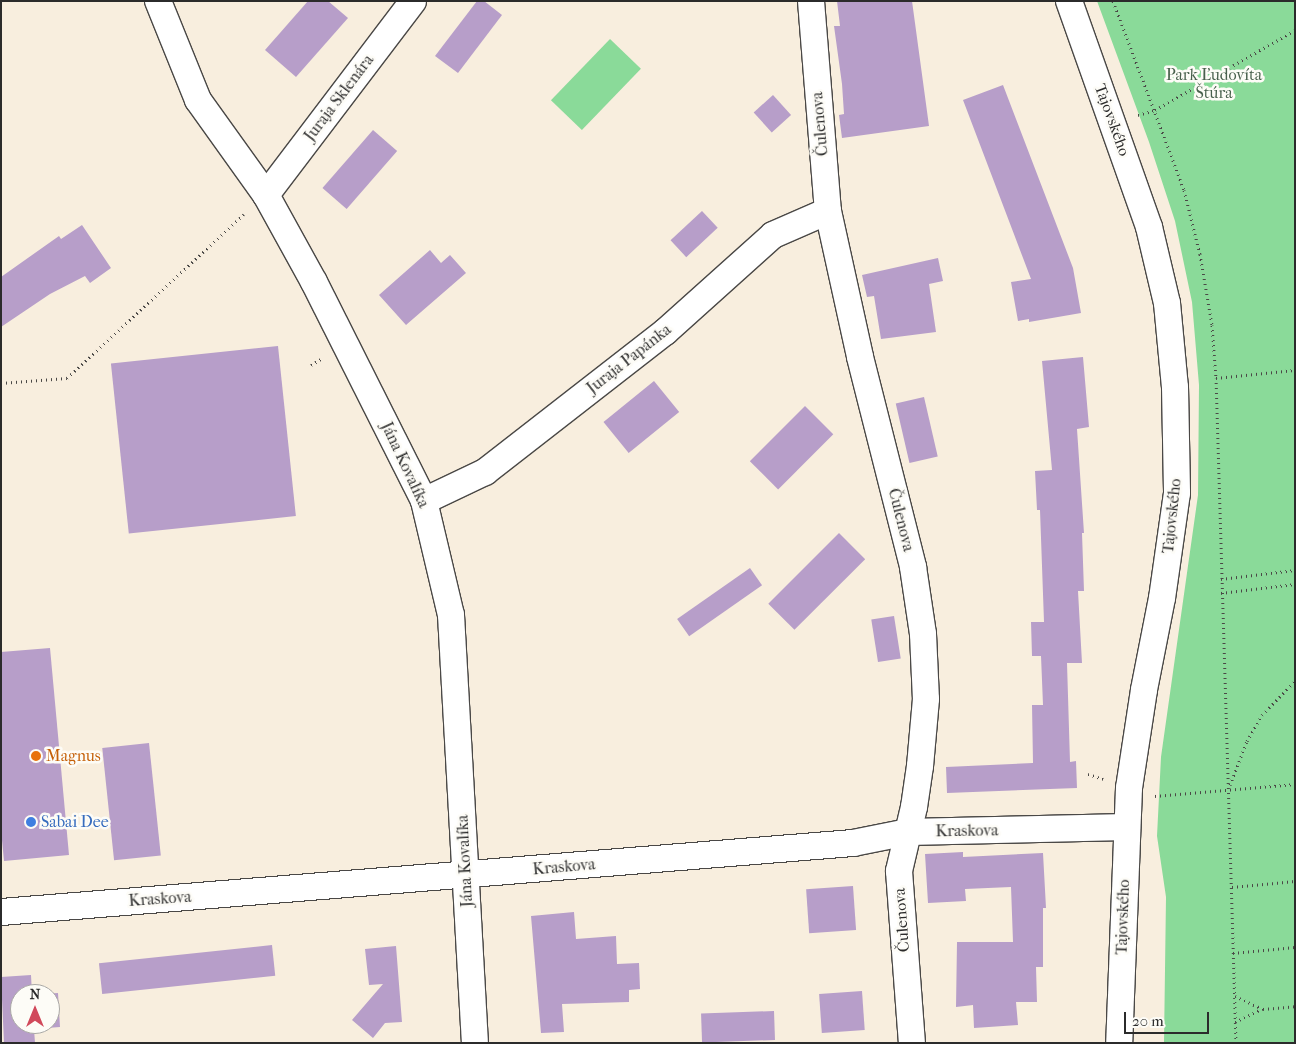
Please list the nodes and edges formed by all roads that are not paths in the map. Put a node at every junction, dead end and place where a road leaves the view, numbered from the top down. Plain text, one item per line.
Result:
1 (158, 1) edge
2 (413, 1) edge
3 (811, 1) edge
4 (1069, 1) edge
5 (266, 195) junction
6 (828, 211) junction
7 (424, 501) junction
8 (1127, 827) junction
9 (908, 832) junction
10 (466, 875) junction
11 (1, 912) edge
12 (476, 1043) edge
13 (912, 1043) edge
14 (1119, 1043) edge

1 - 5 street, Jána Kovalíka
2 - 5 street, Juraja Sklenára
3 - 6 street, Čulenova
4 - 8 street, Tajovského
5 - 7 street, Jána Kovalíka
6 - 7 street, Juraja Papánka
6 - 9 street, Čulenova
7 - 10 street, Jána Kovalíka
8 - 9 street, Kraskova
8 - 14 street, Tajovského
9 - 10 street, Kraskova
9 - 13 street, Čulenova
10 - 11 street, Kraskova
10 - 12 street, Jána Kovalíka

